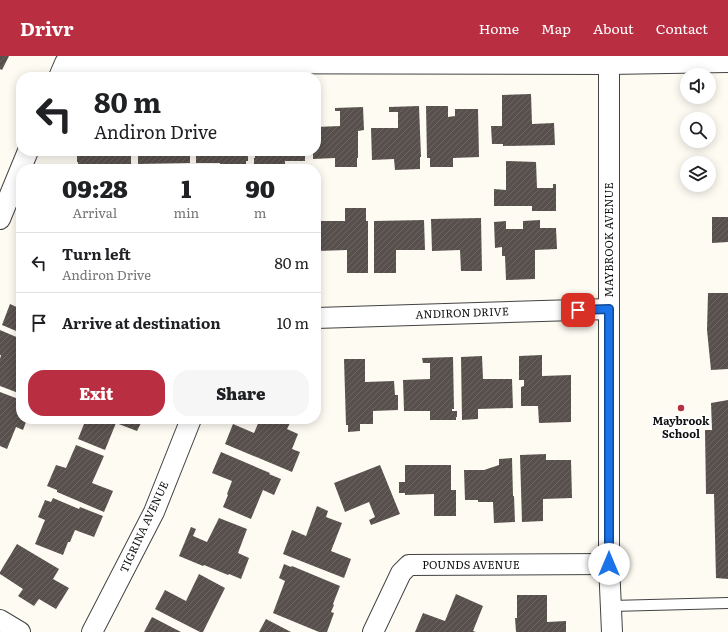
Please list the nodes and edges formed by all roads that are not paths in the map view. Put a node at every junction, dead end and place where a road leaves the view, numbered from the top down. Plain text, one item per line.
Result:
1 (728, 62) edge
2 (609, 64) junction
3 (62, 70) edge
4 (16, 180) edge
5 (0, 218) edge
6 (609, 309) junction
7 (321, 318) edge
8 (189, 424) edge
9 (609, 564) junction
10 (728, 603) edge
11 (611, 606) junction
12 (0, 620) edge
13 (20, 632) edge
14 (92, 632) edge
15 (373, 632) edge
16 (612, 632) edge

1 - 2 street
2 - 3 street
2 - 6 street, MAYBROOK AVENUE
4 - 5 street
6 - 7 street, ANDIRON DRIVE
6 - 9 street, MAYBROOK AVENUE
8 - 14 street, TIGRINA AVENUE
9 - 11 street, MAYBROOK AVENUE
9 - 15 street, POUNDS AVENUE
10 - 11 lane
11 - 16 street, MAYBROOK AVENUE
12 - 13 street

